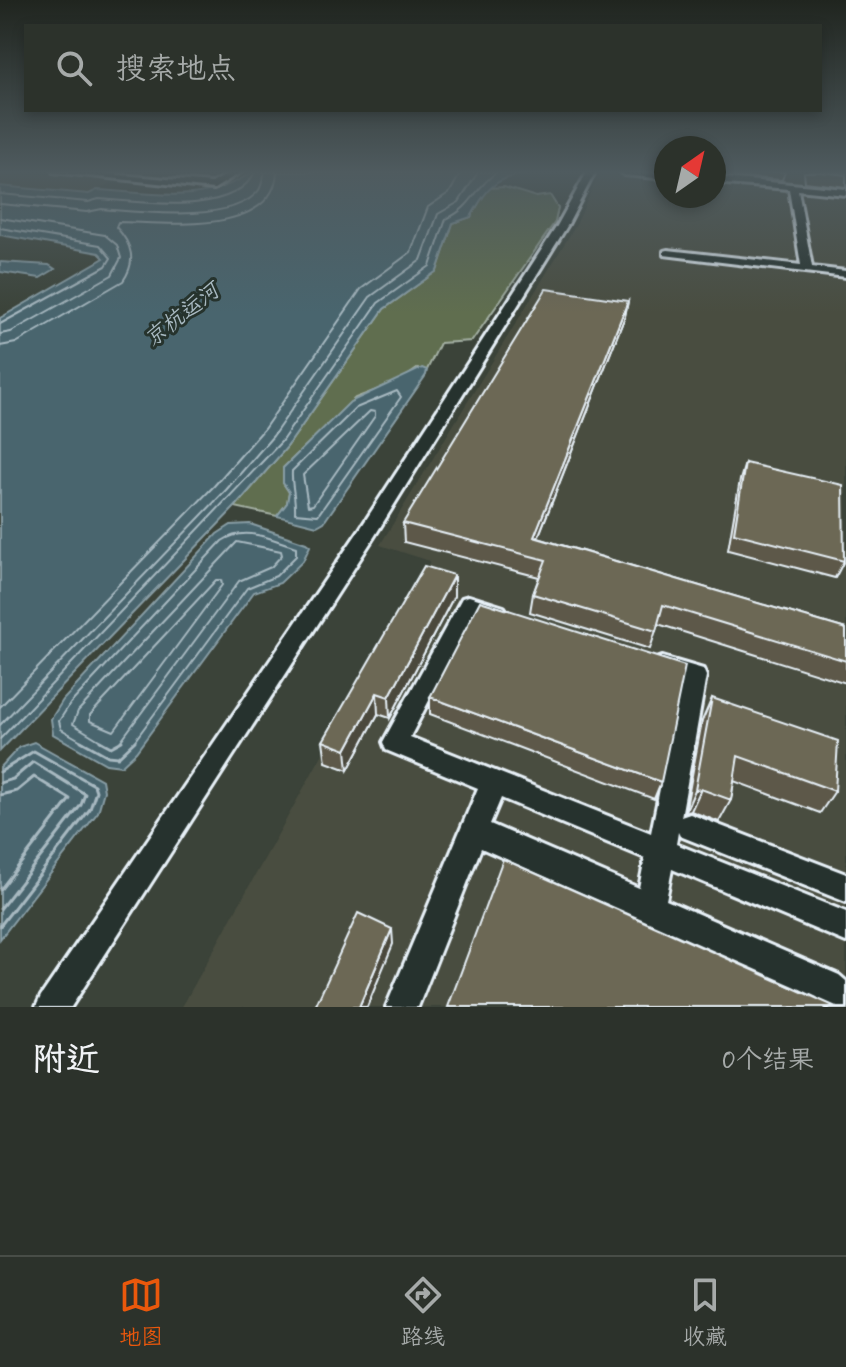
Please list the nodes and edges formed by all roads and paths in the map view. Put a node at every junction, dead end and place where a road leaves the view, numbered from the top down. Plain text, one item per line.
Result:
1 (566, 219) edge
2 (798, 219) edge
3 (668, 253) dead end
4 (807, 269) junction
5 (846, 274) edge
6 (514, 619) edge
7 (635, 657) edge
8 (494, 782) junction
9 (690, 827) dead end
10 (474, 831) junction
11 (660, 851) junction
12 (846, 888) edge
13 (650, 907) junction
14 (846, 927) edge
15 (846, 1004) edge
16 (52, 1007) edge
17 (402, 1007) edge

1 - 16 street
2 - 4 street
3 - 4 street
4 - 5 street
6 - 8 street
7 - 11 street
8 - 10 street
8 - 11 street
9 - 12 street
10 - 13 street
10 - 17 street
11 - 13 street
11 - 14 street
13 - 15 street

